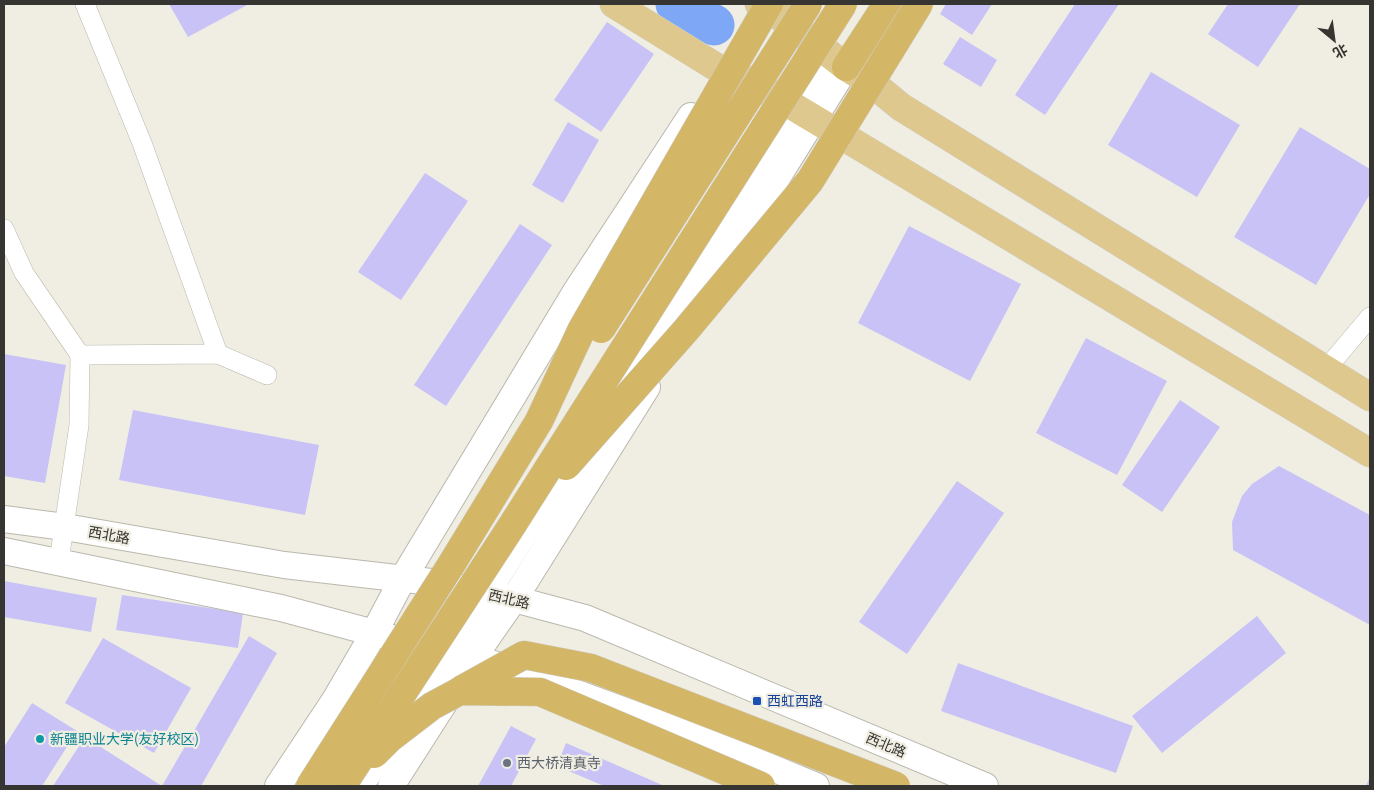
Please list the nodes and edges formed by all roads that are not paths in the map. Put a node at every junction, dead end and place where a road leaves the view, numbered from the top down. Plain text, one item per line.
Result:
1 (85, 4) edge
2 (614, 4) edge
3 (808, 4) edge
4 (843, 4) edge
5 (887, 4) edge
6 (920, 4) edge
7 (927, 4) edge
8 (767, 7) edge
9 (837, 60) junction
10 (721, 70) junction
11 (747, 80) junction
12 (873, 84) junction
13 (805, 113) junction
14 (4, 229) edge
15 (1370, 317) edge
16 (218, 354) junction
17 (80, 355) junction
18 (1326, 369) junction
19 (267, 375) dead end
20 (1370, 397) edge
21 (539, 421) junction
22 (1370, 453) edge
23 (4, 518) edge
24 (65, 527) junction
25 (511, 527) junction
26 (4, 551) edge
27 (59, 562) junction
28 (402, 580) junction
29 (431, 582) junction
30 (486, 594) junction
31 (514, 599) junction
32 (386, 636) junction
33 (461, 655) junction
34 (460, 691) junction
35 (278, 786) edge
36 (310, 786) edge
37 (343, 786) edge
38 (360, 786) edge
39 (391, 786) edge
40 (761, 786) edge
41 (816, 786) edge
42 (896, 786) edge
43 (985, 786) edge

1 - 16 street
2 - 10 main road
3 - 21 highway, bridge
4 - 25 highway, bridge
5 - 9 highway
6 - 25 highway, bridge
7 - 12 main road
8 - 9 main road
8 - 10 main road
8 - 11 main road
8 - 21 highway, bridge
9 - 12 main road
9 - 13 main road
10 - 11 main road
10 - 28 main road
11 - 13 main road
11 - 29 main road
12 - 13 main road
12 - 18 main road
13 - 22 main road
13 - 30 main road
13 - 31 main road
14 - 17 street
15 - 18 street
16 - 17 street
16 - 19 street
17 - 24 street
18 - 20 main road
21 - 36 highway, bridge
23 - 24 main road, 西北路
24 - 27 street
24 - 28 main road, 西北路
25 - 37 highway, bridge
26 - 27 main road
27 - 32 main road
28 - 29 main road, 西北路
28 - 32 main road
29 - 30 main road, 西北路
29 - 32 main road
30 - 31 main road, 西北路
30 - 33 main road
31 - 33 main road
31 - 43 main road, 西北路
32 - 33 main road
32 - 35 main road
33 - 38 main road
33 - 39 main road
33 - 41 main road
34 - 37 highway, bridge
34 - 40 highway, bridge
34 - 42 highway, bridge

